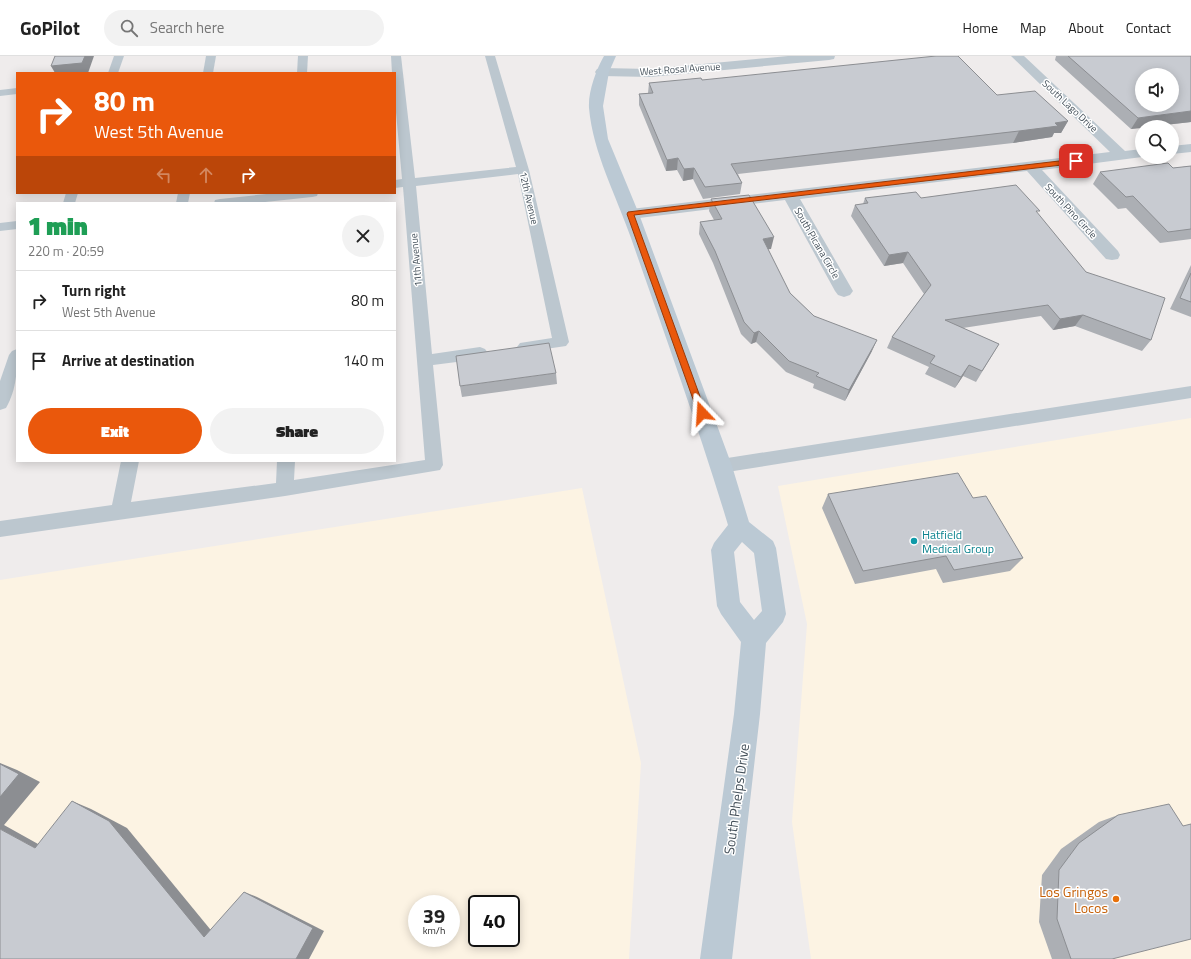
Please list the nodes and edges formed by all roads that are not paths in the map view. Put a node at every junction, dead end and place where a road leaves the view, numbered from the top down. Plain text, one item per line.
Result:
1 (119, 56) edge
2 (211, 56) edge
3 (303, 56) edge
4 (396, 56) edge
5 (490, 56) edge
6 (610, 56) edge
7 (829, 56) edge
8 (1017, 56) edge
9 (113, 72) edge
10 (208, 72) edge
11 (302, 72) edge
12 (602, 72) junction
13 (16, 91) edge
14 (0, 93) edge
15 (1191, 148) edge
16 (1179, 149) edge
17 (1135, 154) edge
18 (1122, 156) junction
19 (1030, 166) junction
20 (523, 170) junction
21 (409, 182) junction
22 (396, 184) edge
23 (308, 194) edge
24 (789, 194) junction
25 (296, 197) edge
26 (233, 202) edge
27 (630, 214) junction
28 (16, 225) edge
29 (0, 227) edge
30 (1112, 255) dead end
31 (844, 291) dead end
32 (16, 358) edge
33 (425, 361) junction
34 (1191, 392) edge
35 (0, 404) edge
36 (130, 462) edge
37 (286, 462) edge
38 (720, 466) junction
39 (285, 489) junction
40 (120, 511) junction
41 (740, 527) junction
42 (0, 529) edge
43 (754, 638) junction
44 (716, 959) edge

1 - 9 lane
2 - 10 lane
3 - 11 lane
4 - 21 lane, 11th Avenue
5 - 20 lane, 12th Avenue
6 - 12 street
7 - 12 street, West Rosal Avenue
8 - 18 street, South Lago Drive
12 - 27 street
13 - 14 lane
15 - 16 street
17 - 18 street
18 - 19 street
19 - 24 street
19 - 30 street, South Pino Circle
20 - 21 lane
20 - 33 lane, 12th Avenue
21 - 22 lane
21 - 33 lane, 11th Avenue
23 - 25 lane
24 - 27 street
24 - 31 street, South Picana Circle
25 - 26 lane
27 - 38 street
28 - 29 lane
32 - 35 lane
33 - 39 lane, 11th Avenue
34 - 38 lane
36 - 40 lane
37 - 39 lane
38 - 41 street
39 - 40 lane
40 - 42 lane
41 - 43 street
41 - 43 street
43 - 44 street, South Phelps Drive

